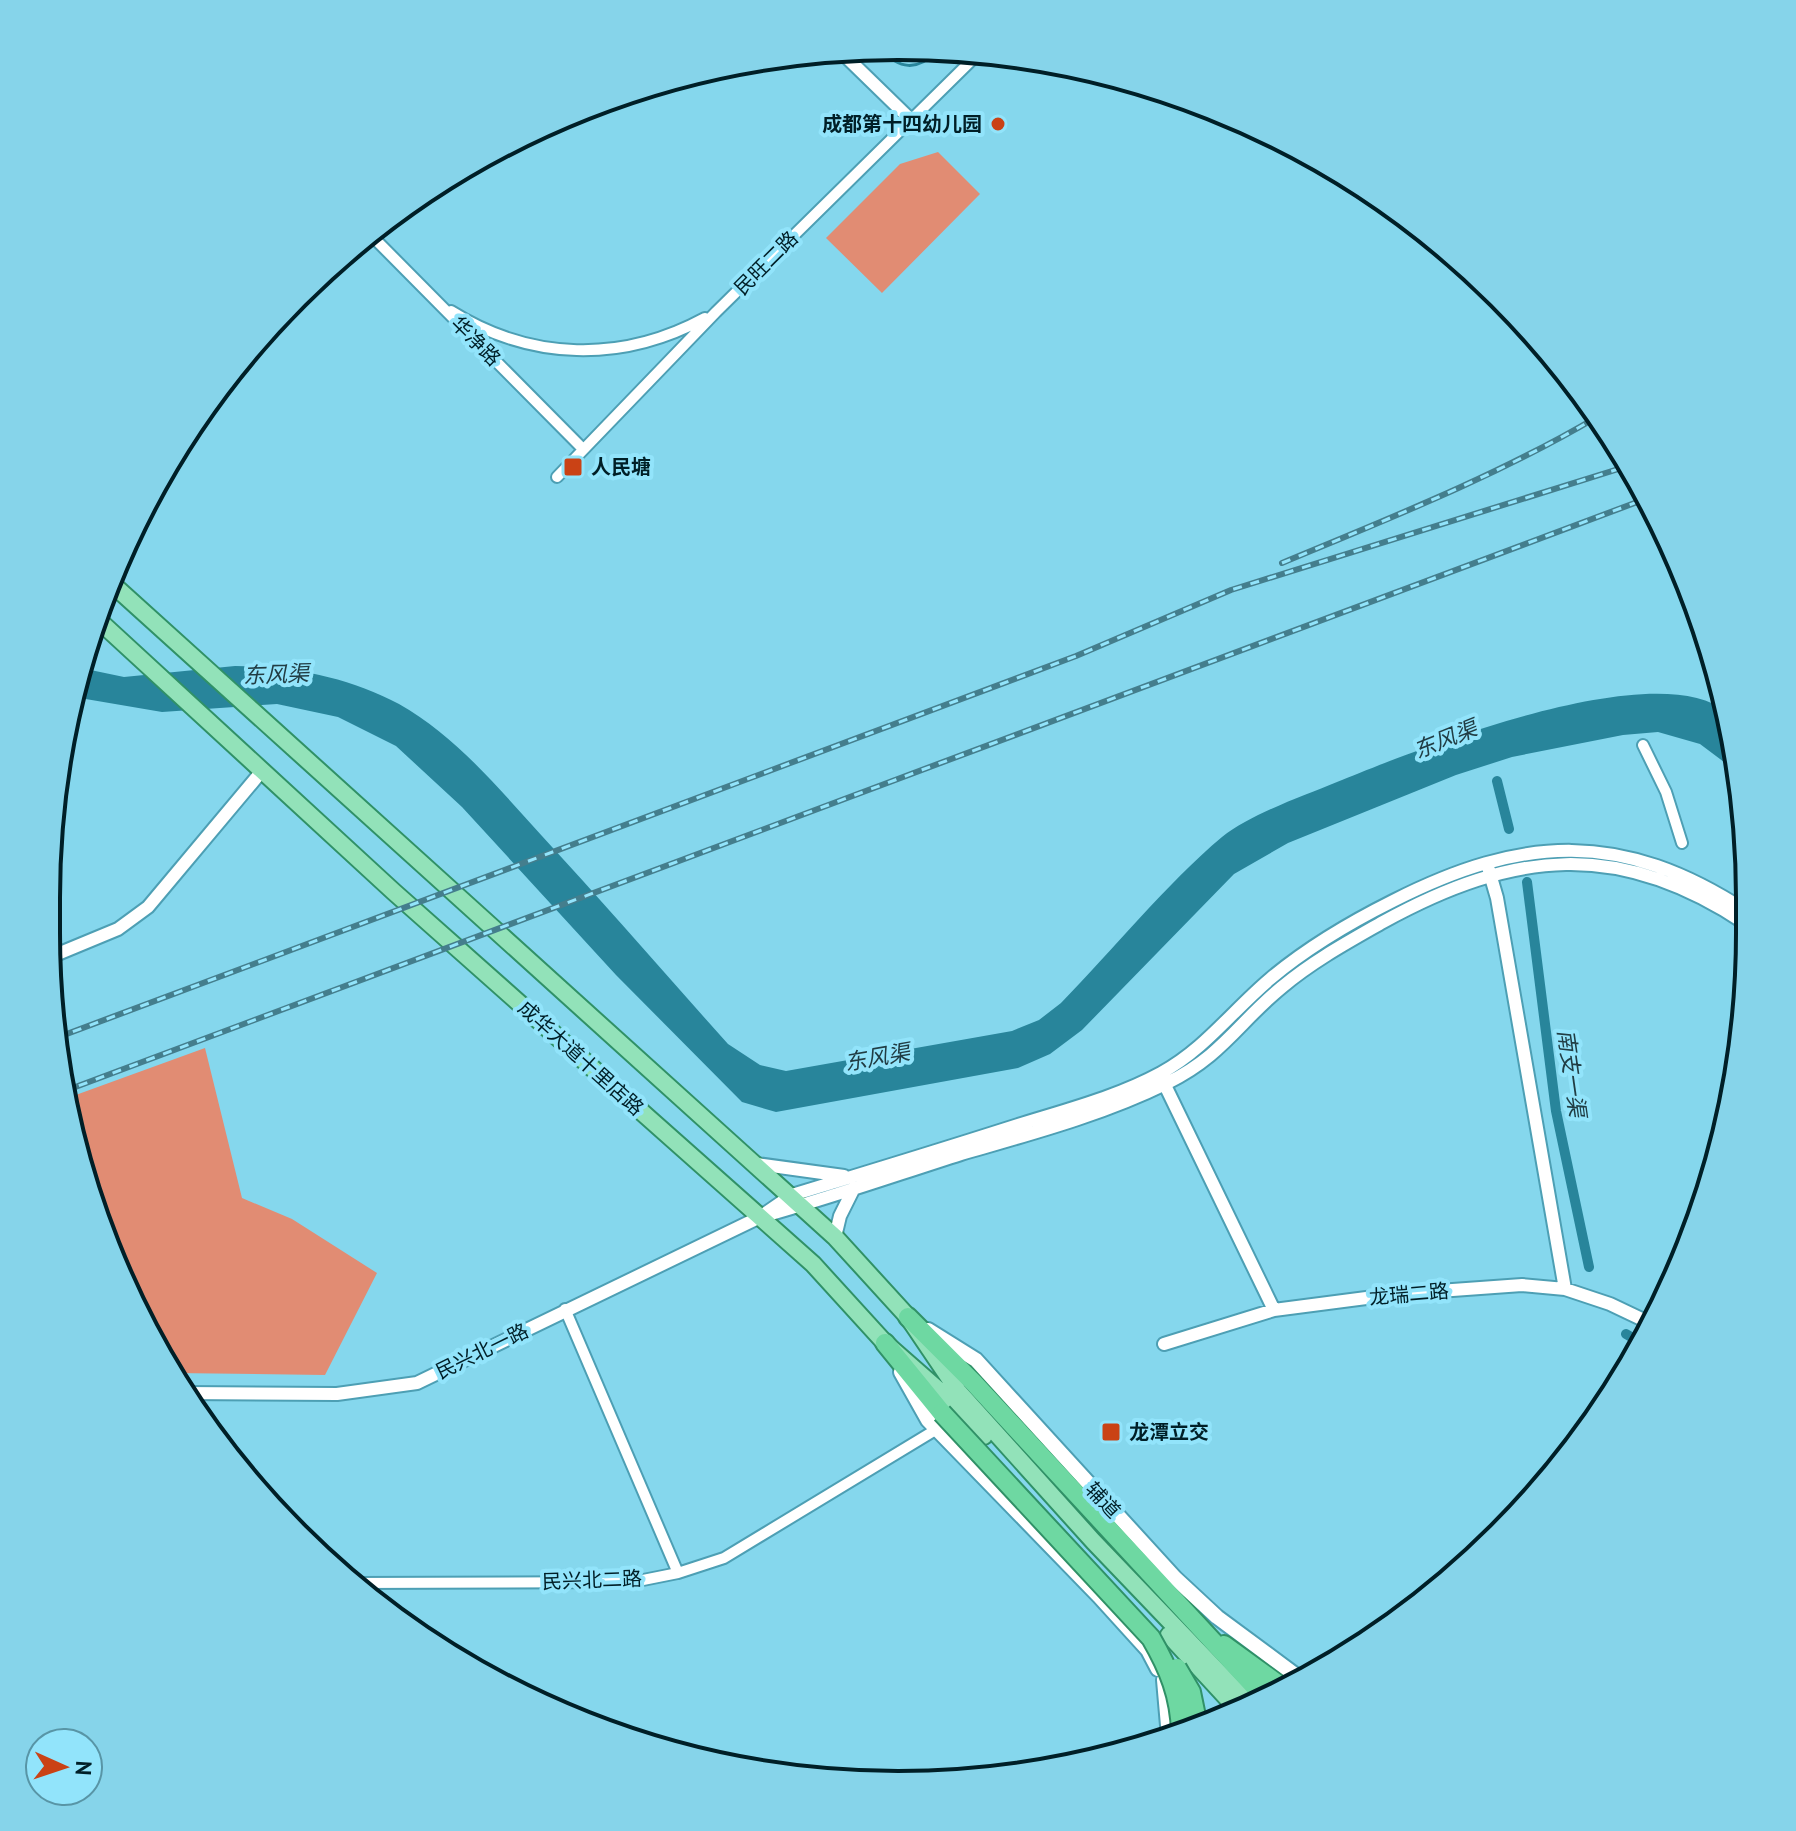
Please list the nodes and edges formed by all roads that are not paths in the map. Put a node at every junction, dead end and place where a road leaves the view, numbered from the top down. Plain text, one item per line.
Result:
1 (851, 62) edge
2 (968, 63) edge
3 (911, 120) junction
4 (377, 242) edge
5 (433, 298) junction
6 (716, 312) junction
7 (583, 449) junction
8 (557, 477) dead end
9 (119, 590) edge
10 (105, 626) edge
11 (1643, 745) dead end
12 (262, 771) junction
13 (1682, 843) dead end
14 (1487, 862) junction
15 (1491, 875) junction
16 (1736, 905) edge
17 (1736, 918) edge
18 (61, 953) edge
19 (1162, 1079) junction
20 (757, 1164) junction
21 (853, 1182) junction
22 (798, 1200) junction
23 (760, 1217) junction
24 (835, 1237) junction
25 (1565, 1289) junction
26 (565, 1309) junction
27 (1274, 1310) junction
28 (908, 1317) junction
29 (1642, 1319) edge
30 (885, 1343) joint
31 (1164, 1344) dead end
32 (197, 1393) edge
33 (952, 1403) junction
34 (678, 1573) junction
35 (369, 1583) edge
36 (1196, 1626) junction
37 (1151, 1638) junction
38 (1291, 1673) edge
39 (1164, 1680) junction
40 (1275, 1682) edge
41 (1257, 1690) edge
42 (1242, 1697) edge
43 (1231, 1702) edge
44 (1197, 1716) edge
45 (1192, 1717) edge
46 (1180, 1722) edge
47 (1168, 1727) edge

1 - 3 street
2 - 3 street, 民旺二路
3 - 6 street, 民旺二路
4 - 5 street, 华净路
5 - 6 street
5 - 7 street, 华净路
6 - 7 street, 民旺二路
7 - 8 street, 民旺二路
9 - 20 main road, 成华大道十里店路
10 - 12 main road, 成华大道十里店路
11 - 13 street
12 - 18 street
12 - 23 main road, 成华大道十里店路
14 - 15 street
14 - 16 street
14 - 19 street
15 - 17 street
15 - 19 street
15 - 25 street
19 - 21 street, 民兴北一路
19 - 27 street
20 - 21 street
20 - 22 main road, 成华大道十里店路
21 - 22 street, 民兴北一路
21 - 24 street
22 - 23 street, 民兴北一路
22 - 24 main road, 成华大道十里店路
23 - 26 street, 民兴北一路
23 - 30 main road, 成华大道十里店路
24 - 28 main road, 成华大道十里店路
25 - 27 street, 龙瑞二路
25 - 29 street, 龙瑞二路
26 - 32 street, 民兴北一路
26 - 34 street
27 - 31 street, 龙瑞二路
28 - 33 highway
28 - 38 main road, 辅道
30 - 33 highway
33 - 34 street, 民兴北二路
33 - 36 highway
33 - 37 highway, bridge
33 - 39 main road
33 - 42 main road
33 - 43 main road
34 - 35 street, 民兴北二路
36 - 40 highway
36 - 41 highway
37 - 44 highway, bridge
37 - 46 highway, bridge
39 - 45 main road
39 - 47 main road

